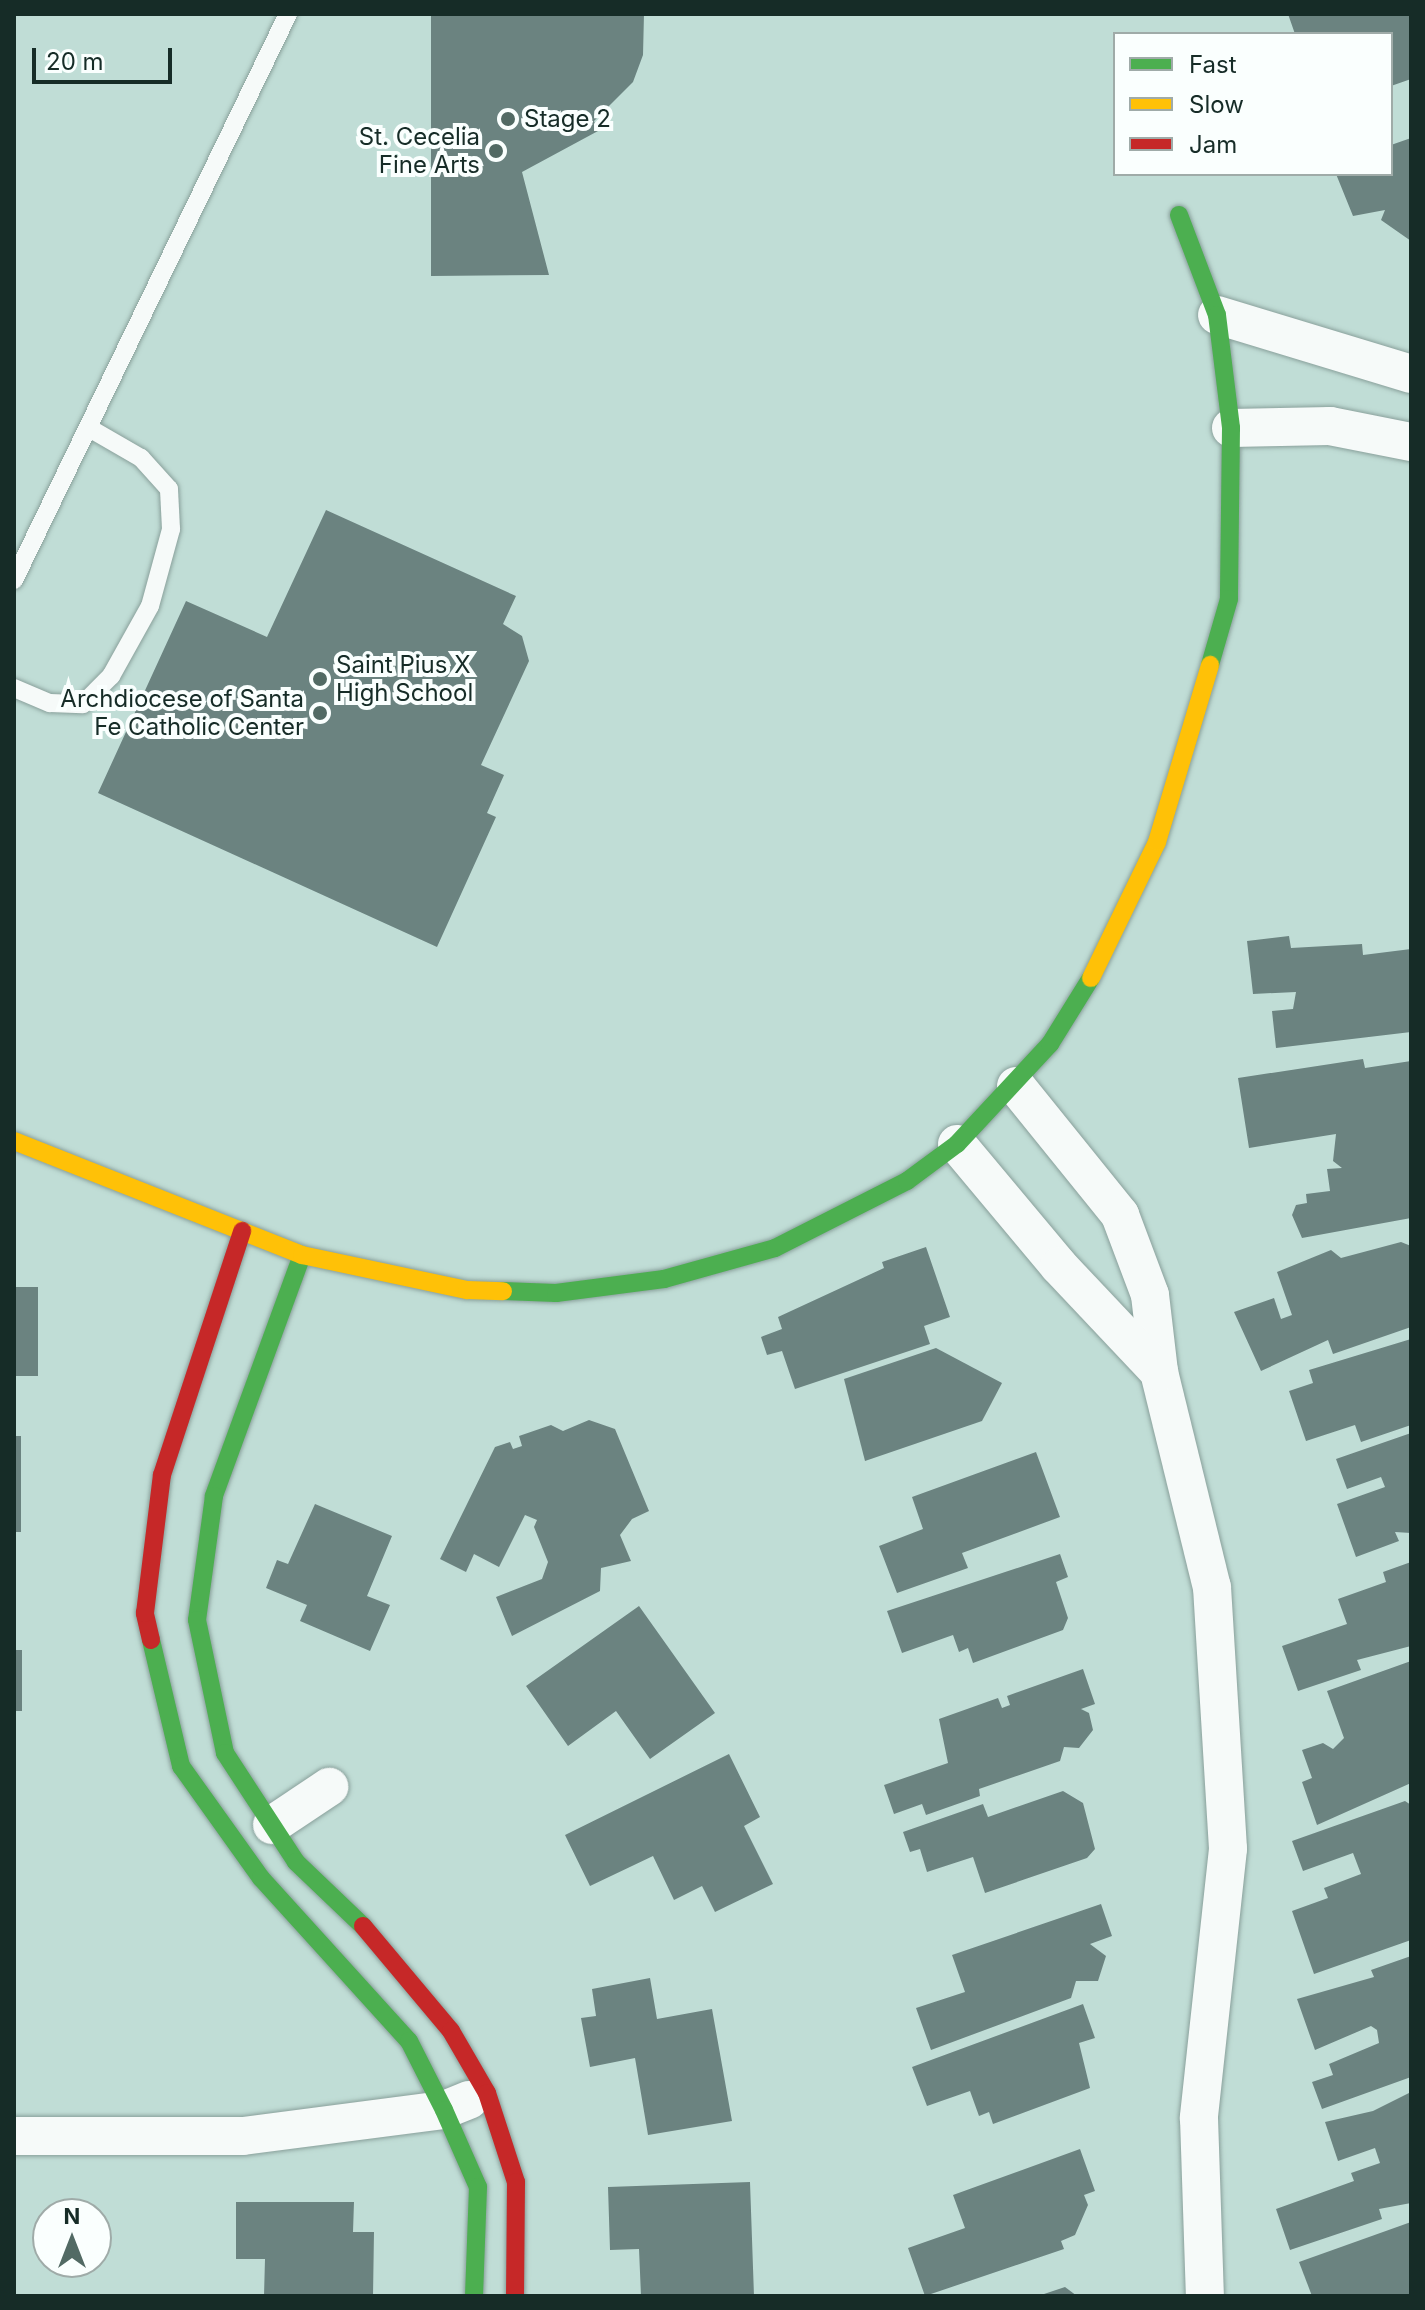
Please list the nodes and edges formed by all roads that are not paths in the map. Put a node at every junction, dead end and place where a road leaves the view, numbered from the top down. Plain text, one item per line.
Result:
1 (288, 14) edge
2 (1179, 215) dead end
3 (1217, 315) junction
4 (1411, 374) edge
5 (89, 428) junction
6 (1231, 428) junction
7 (1411, 442) edge
8 (14, 580) edge
9 (14, 688) edge
10 (1016, 1086) junction
11 (14, 1141) edge
12 (957, 1144) junction
13 (242, 1231) junction
14 (302, 1255) junction
15 (1159, 1372) junction
16 (329, 1787) dead end
17 (272, 1825) junction
18 (487, 2093) junction
19 (444, 2110) junction
20 (14, 2136) edge
21 (474, 2296) edge
22 (515, 2296) edge
23 (1205, 2296) edge

1 - 5 lane
2 - 3 street
3 - 4 street
3 - 6 street
5 - 8 lane
5 - 9 lane
6 - 7 street
6 - 10 street
10 - 12 street
10 - 15 street
11 - 13 street
12 - 14 street
12 - 15 street
13 - 14 street
13 - 19 street
14 - 17 street
15 - 23 street
16 - 17 street
17 - 18 street
18 - 19 street
18 - 22 street
19 - 20 street
19 - 21 street

